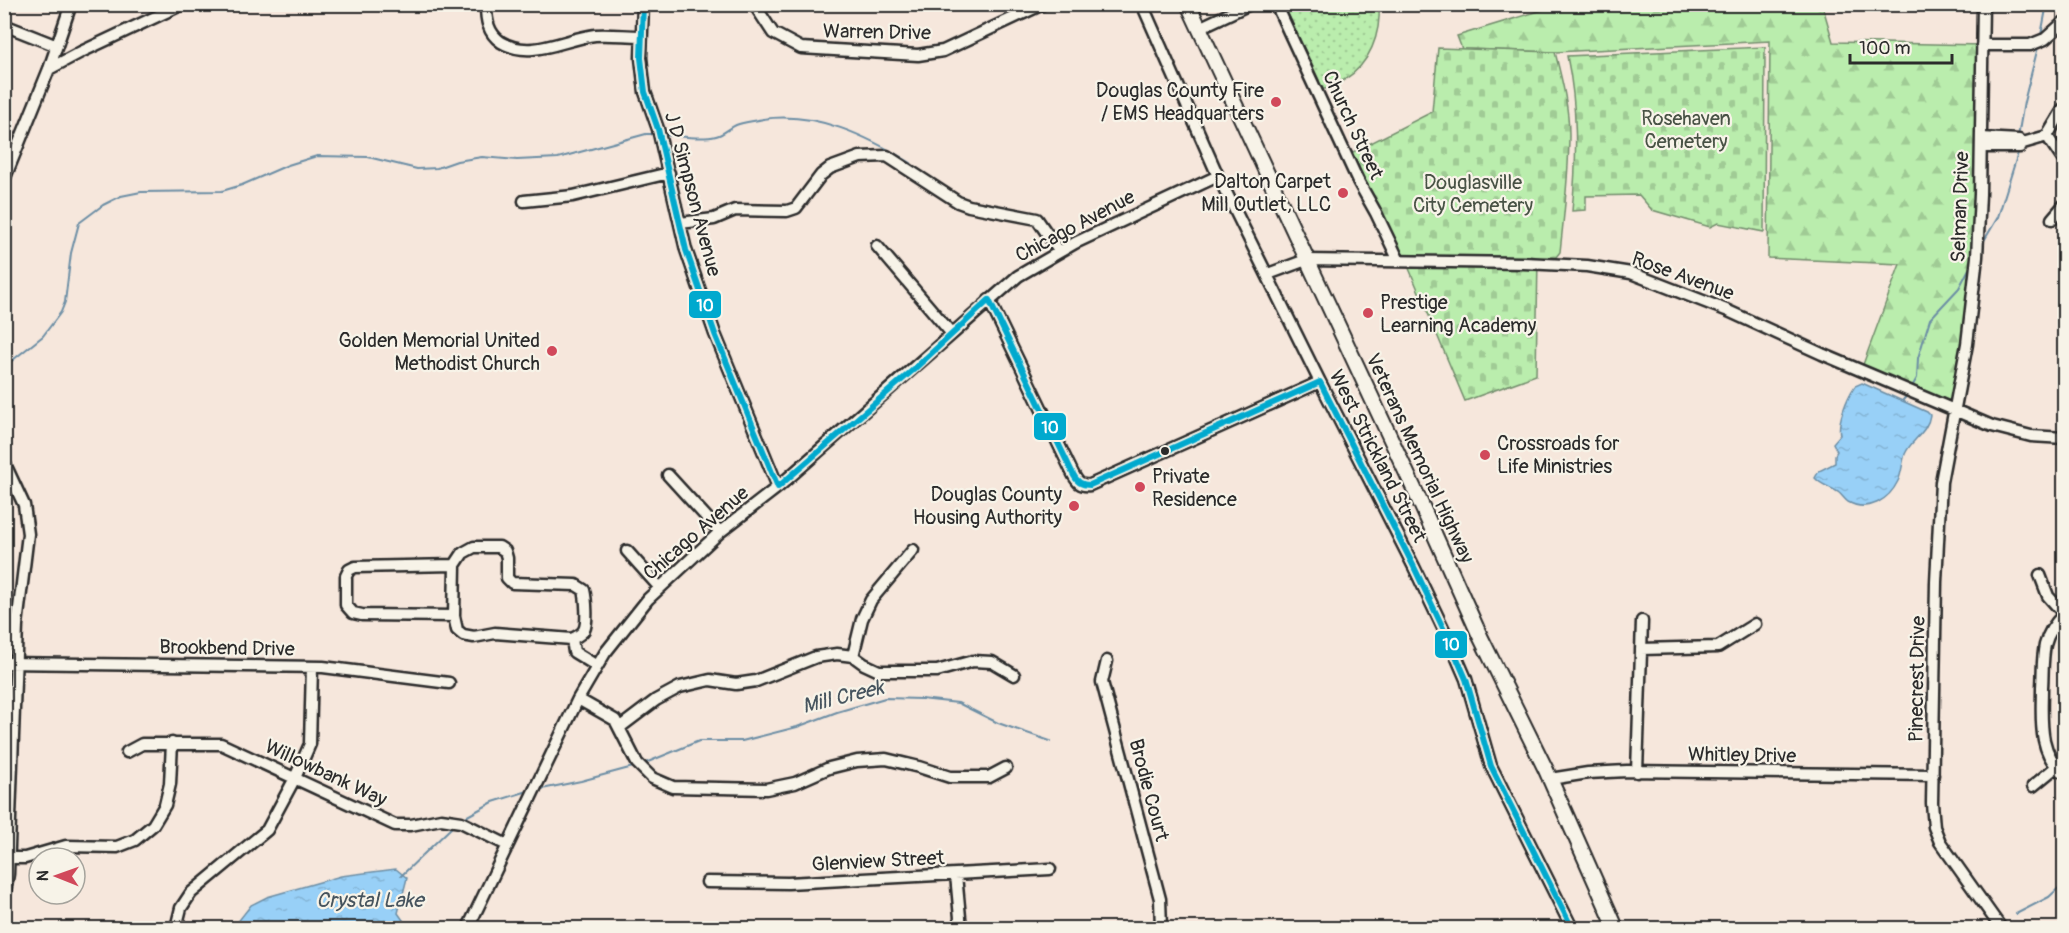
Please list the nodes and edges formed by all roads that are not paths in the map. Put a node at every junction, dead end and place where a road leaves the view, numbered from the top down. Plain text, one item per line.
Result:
1 (71, 4) edge
2 (183, 4) edge
3 (643, 4) edge
4 (754, 4) edge
5 (1043, 4) edge
6 (1142, 4) edge
7 (1188, 4) edge
8 (1250, 4) edge
9 (1276, 4) edge
10 (1983, 4) edge
11 (486, 6) edge
12 (2064, 22) edge
13 (4, 25) edge
14 (1199, 28) junction
15 (641, 36) junction
16 (1982, 45) junction
17 (57, 46) junction
18 (48, 69) junction
19 (2064, 108) edge
20 (2047, 136) junction
21 (1981, 142) junction
22 (2064, 161) edge
23 (669, 172) junction
24 (1218, 176) junction
25 (4, 180) edge
26 (524, 201) dead end
27 (2064, 205) edge
28 (2052, 219) dead end
29 (680, 223) junction
30 (877, 246) dead end
31 (1059, 251) junction
32 (1306, 260) junction
33 (1399, 261) junction
34 (1268, 274) junction
35 (989, 300) junction
36 (952, 334) junction
37 (1320, 382) junction
38 (1955, 410) junction
39 (2064, 438) edge
40 (4, 462) edge
41 (668, 475) dead end
42 (778, 487) junction
43 (720, 532) junction
44 (913, 550) dead end
45 (627, 551) dead end
46 (455, 565) junction
47 (2040, 575) dead end
48 (660, 588) junction
49 (2064, 614) edge
50 (454, 616) junction
51 (1642, 621) dead end
52 (1755, 624) dead end
53 (572, 639) junction
54 (1641, 649) junction
55 (853, 656) junction
56 (1107, 661) dead end
57 (10, 663) edge
58 (597, 666) junction
59 (312, 667) junction
60 (1014, 675) dead end
61 (449, 683) dead end
62 (578, 699) junction
63 (619, 728) junction
64 (171, 743) junction
65 (127, 752) dead end
66 (1006, 768) dead end
67 (2060, 770) edge
68 (1638, 772) junction
69 (1933, 775) junction
70 (295, 778) junction
71 (1550, 780) junction
72 (2033, 786) dead end
73 (507, 845) junction
74 (6, 858) edge
75 (1050, 869) dead end
76 (956, 875) junction
77 (707, 882) dead end
78 (4, 898) edge
79 (176, 928) edge
80 (468, 928) edge
81 (961, 928) edge
82 (1161, 928) edge
83 (1572, 928) edge
84 (1616, 928) edge
85 (2001, 928) edge

1 - 17 street
2 - 18 street
3 - 15 street, J D Simpson Avenue
4 - 5 street, Warren Drive
6 - 24 street, West Strickland Street
7 - 14 main road, Veterans Memorial Highway
8 - 14 street
9 - 33 street, Church Street
10 - 16 street, Selman Drive
11 - 15 street
12 - 16 street
13 - 17 street
14 - 32 main road, Veterans Memorial Highway
15 - 23 street, J D Simpson Avenue
16 - 21 street, Selman Drive
17 - 18 street
18 - 25 street
19 - 20 street
20 - 21 street
20 - 22 street
21 - 38 street, Selman Drive
23 - 26 street
23 - 29 street, J D Simpson Avenue
24 - 31 street, Chicago Avenue
24 - 34 street, West Strickland Street
27 - 28 street
29 - 31 street
29 - 42 street, J D Simpson Avenue
30 - 36 street
31 - 35 street, Chicago Avenue
32 - 33 street, Rose Avenue
32 - 34 street, Rose Avenue
32 - 71 main road, Veterans Memorial Highway
33 - 38 street, Rose Avenue
34 - 37 street, West Strickland Street
35 - 36 street, Chicago Avenue
35 - 37 street
36 - 42 street, Chicago Avenue
37 - 83 street, West Strickland Street
38 - 39 street, Rose Avenue
38 - 69 street, Pinecrest Drive
40 - 57 street
41 - 43 street
42 - 43 street, Chicago Avenue
43 - 48 street, Chicago Avenue
44 - 55 street
45 - 48 street
46 - 50 street
46 - 50 street
46 - 53 street
47 - 49 street
48 - 58 street, Chicago Avenue
49 - 67 street
50 - 53 street
51 - 54 street
52 - 54 street
53 - 58 street
54 - 68 street
55 - 60 street
55 - 63 street
56 - 82 street, Brodie Court
57 - 59 street, Brookbend Drive
57 - 74 street
58 - 62 street, Chicago Avenue
59 - 61 street, Brookbend Drive
59 - 70 street
62 - 63 street
62 - 73 street, Chicago Avenue
63 - 66 street
64 - 65 street, Willowbank Way
64 - 70 street, Willowbank Way
64 - 74 street
67 - 72 street
68 - 69 street, Whitley Drive
68 - 71 street, Whitley Drive
69 - 85 street, Pinecrest Drive
70 - 73 street, Willowbank Way
70 - 79 street
71 - 84 main road, Veterans Memorial Highway
73 - 80 street, Chicago Avenue
74 - 78 street
75 - 76 street, Glenview Street
76 - 77 street, Glenview Street
76 - 81 street

